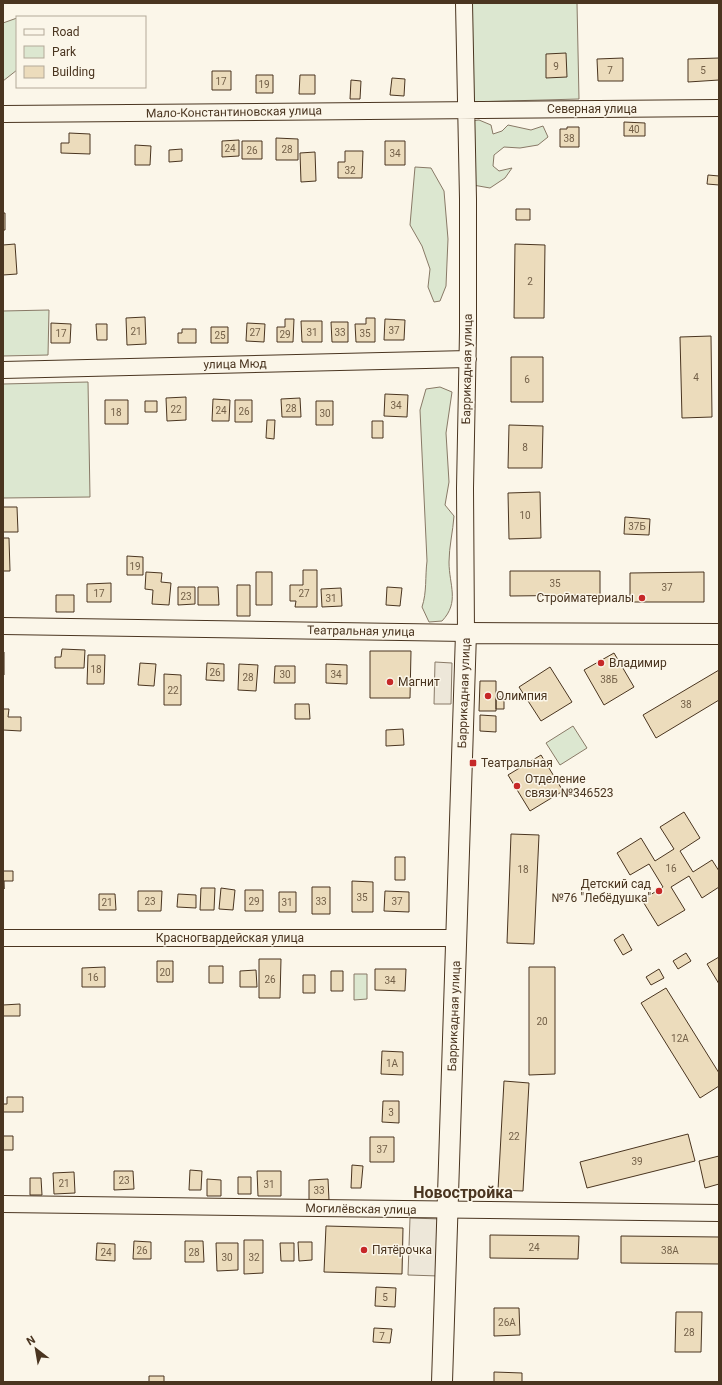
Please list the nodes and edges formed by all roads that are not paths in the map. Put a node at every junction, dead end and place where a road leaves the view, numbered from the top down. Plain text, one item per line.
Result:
1 (464, 3) edge
2 (719, 108) edge
3 (465, 110) junction
4 (3, 114) edge
5 (468, 359) junction
6 (3, 370) edge
7 (3, 626) edge
8 (466, 633) junction
9 (719, 634) edge
10 (3, 938) edge
11 (456, 938) junction
12 (3, 1204) edge
13 (448, 1210) junction
14 (719, 1213) edge
15 (442, 1382) edge

1 - 3 street, Баррикадная улица
2 - 3 street, Северная улица
3 - 4 street, Мало-Константиновская улица
3 - 5 street, Баррикадная улица
5 - 6 street, улица Мюд
5 - 8 street, Баррикадная улица
7 - 8 street, Театральная улица
8 - 9 main road, Театральная улица
8 - 11 main road, Баррикадная улица
10 - 11 street, Красногвардейская улица
11 - 13 main road, Баррикадная улица
12 - 13 street, Могилёвская улица
13 - 14 street, Могилёвская улица
13 - 15 main road, Баррикадная улица

